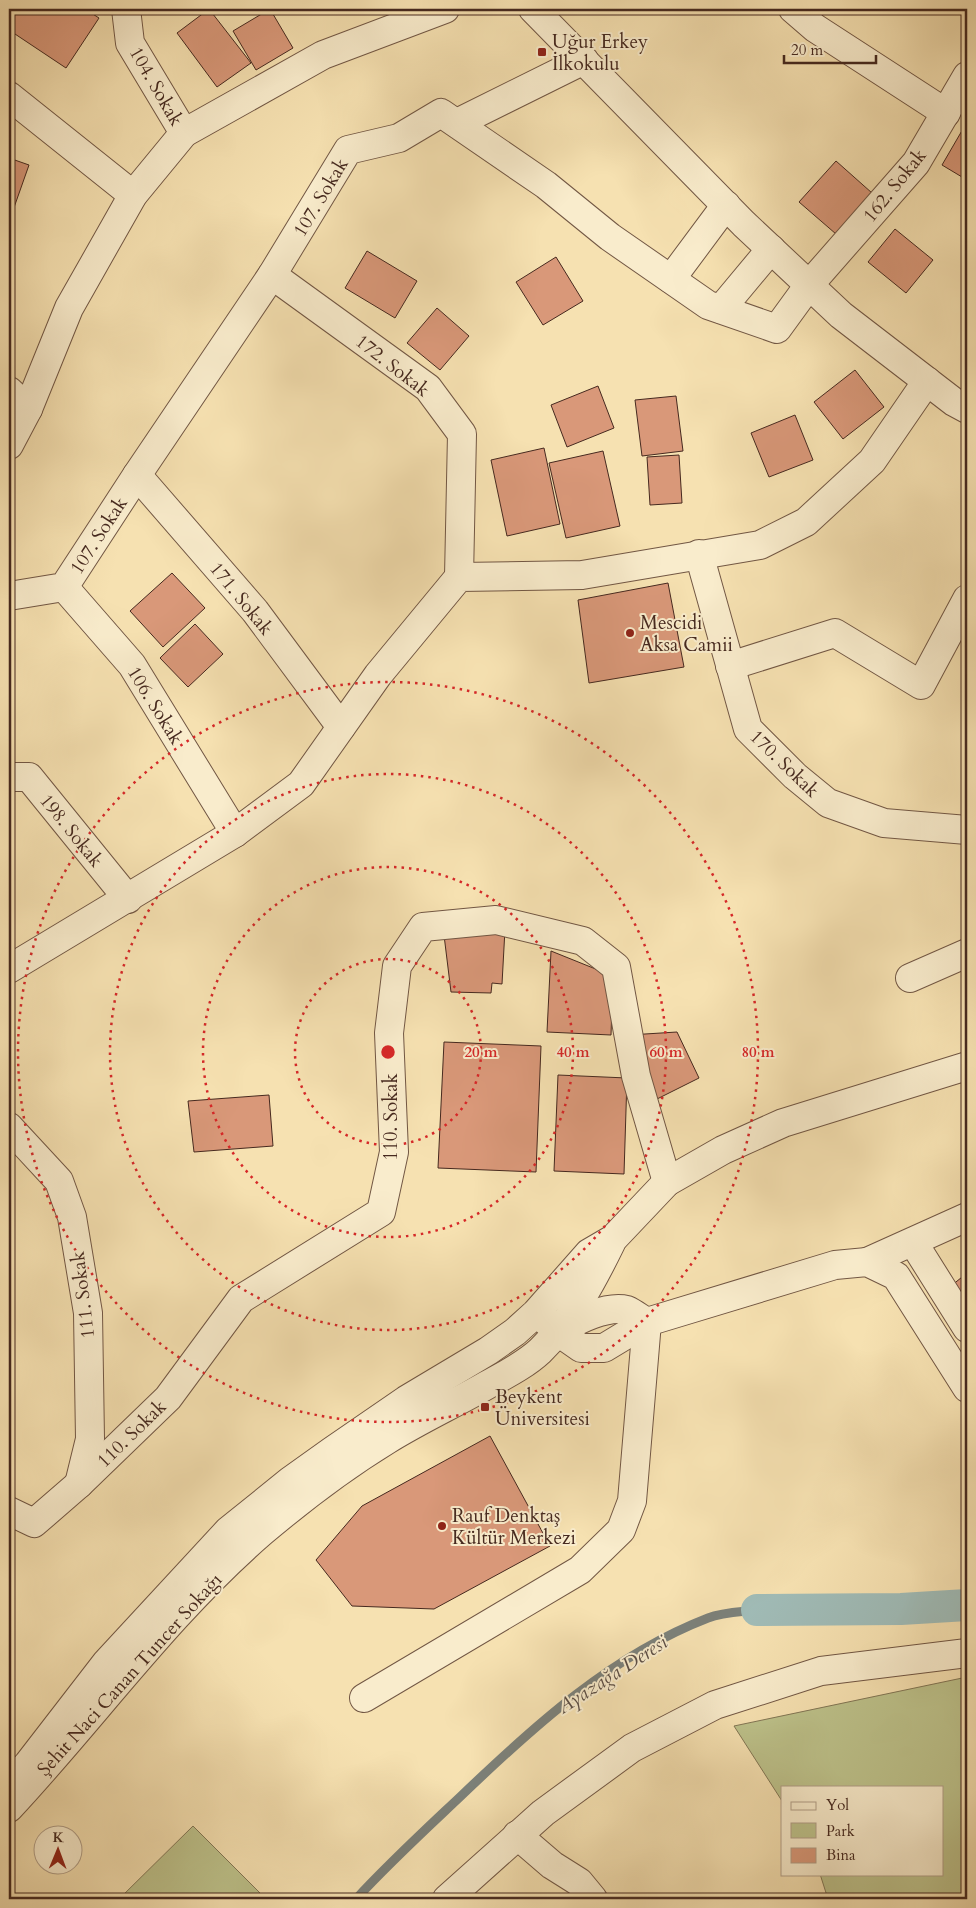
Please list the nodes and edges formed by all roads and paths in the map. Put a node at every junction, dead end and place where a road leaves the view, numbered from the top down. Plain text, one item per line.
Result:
1 (126, 9) edge
2 (445, 9) edge
3 (533, 9) edge
4 (793, 9) edge
5 (584, 60) junction
6 (967, 76) edge
7 (9, 96) edge
8 (946, 113) junction
9 (457, 123) junction
10 (184, 134) junction
11 (134, 195) junction
12 (726, 205) junction
13 (771, 249) junction
14 (272, 275) junction
15 (671, 279) junction
16 (809, 285) junction
17 (721, 309) junction
18 (927, 381) junction
19 (18, 400) edge
20 (967, 409) edge
21 (9, 445) edge
22 (137, 475) junction
23 (699, 554) junction
24 (459, 577) junction
25 (64, 587) junction
26 (9, 596) edge
27 (967, 599) edge
28 (730, 666) junction
29 (341, 727) junction
30 (9, 777) edge
31 (967, 830) edge
32 (235, 833) junction
33 (128, 899) junction
34 (967, 953) edge
35 (9, 969) edge
36 (910, 978) dead end
37 (967, 1066) edge
38 (9, 1127) edge
39 (667, 1182) junction
40 (967, 1217) edge
41 (613, 1239) junction
42 (913, 1242) junction
43 (867, 1262) junction
44 (536, 1313) junction
45 (647, 1322) junction
46 (967, 1328) edge
47 (558, 1332) junction
48 (967, 1388) edge
49 (79, 1484) junction
50 (9, 1511) edge
51 (967, 1653) edge
52 (364, 1698) dead end
53 (9, 1784) edge
54 (9, 1808) edge
55 (517, 1835) junction
56 (447, 1899) edge
57 (593, 1899) edge

1 - 10 street, 104. Sokak
2 - 10 street
3 - 5 street
4 - 8 street
5 - 9 street
5 - 12 street
6 - 8 street, 162. Sokak
7 - 11 street
8 - 16 street, 162. Sokak
9 - 14 street, 107. Sokak
9 - 15 street, 107. Sokak
10 - 11 street
11 - 19 street
12 - 13 street
12 - 15 street
13 - 16 street
13 - 17 street
14 - 22 street, 107. Sokak
14 - 24 street, 172. Sokak
15 - 17 street, 107. Sokak
16 - 17 street, 107. Sokak
16 - 18 street
18 - 20 street
18 - 23 street
19 - 21 street
22 - 25 street, 107. Sokak
22 - 29 street, 171. Sokak
23 - 24 street
23 - 28 street, 170. Sokak
24 - 29 street
25 - 26 street, 107. Sokak
25 - 32 street, 106. Sokak
27 - 28 street
28 - 31 street, 170. Sokak
29 - 32 street
30 - 33 street, 198. Sokak
32 - 33 street
33 - 35 street
34 - 36 street
37 - 39 street, Şehit Naci Canan Tuncer Sokağı
38 - 49 street, 111. Sokak
39 - 41 street, Şehit Naci Canan Tuncer Sokağı
39 - 49 street, 110. Sokak
40 - 42 street
41 - 44 street, Şehit Naci Canan Tuncer Sokağı
41 - 47 street, Şehit Naci Canan Tuncer Sokağı
42 - 43 street
42 - 46 street
43 - 45 street
43 - 48 street
44 - 47 street
44 - 53 street, Şehit Naci Canan Tuncer Sokağı
45 - 47 street
45 - 52 street
47 - 54 street, Şehit Naci Canan Tuncer Sokağı
49 - 50 street, 110. Sokak
51 - 55 street
55 - 56 street
55 - 57 street

